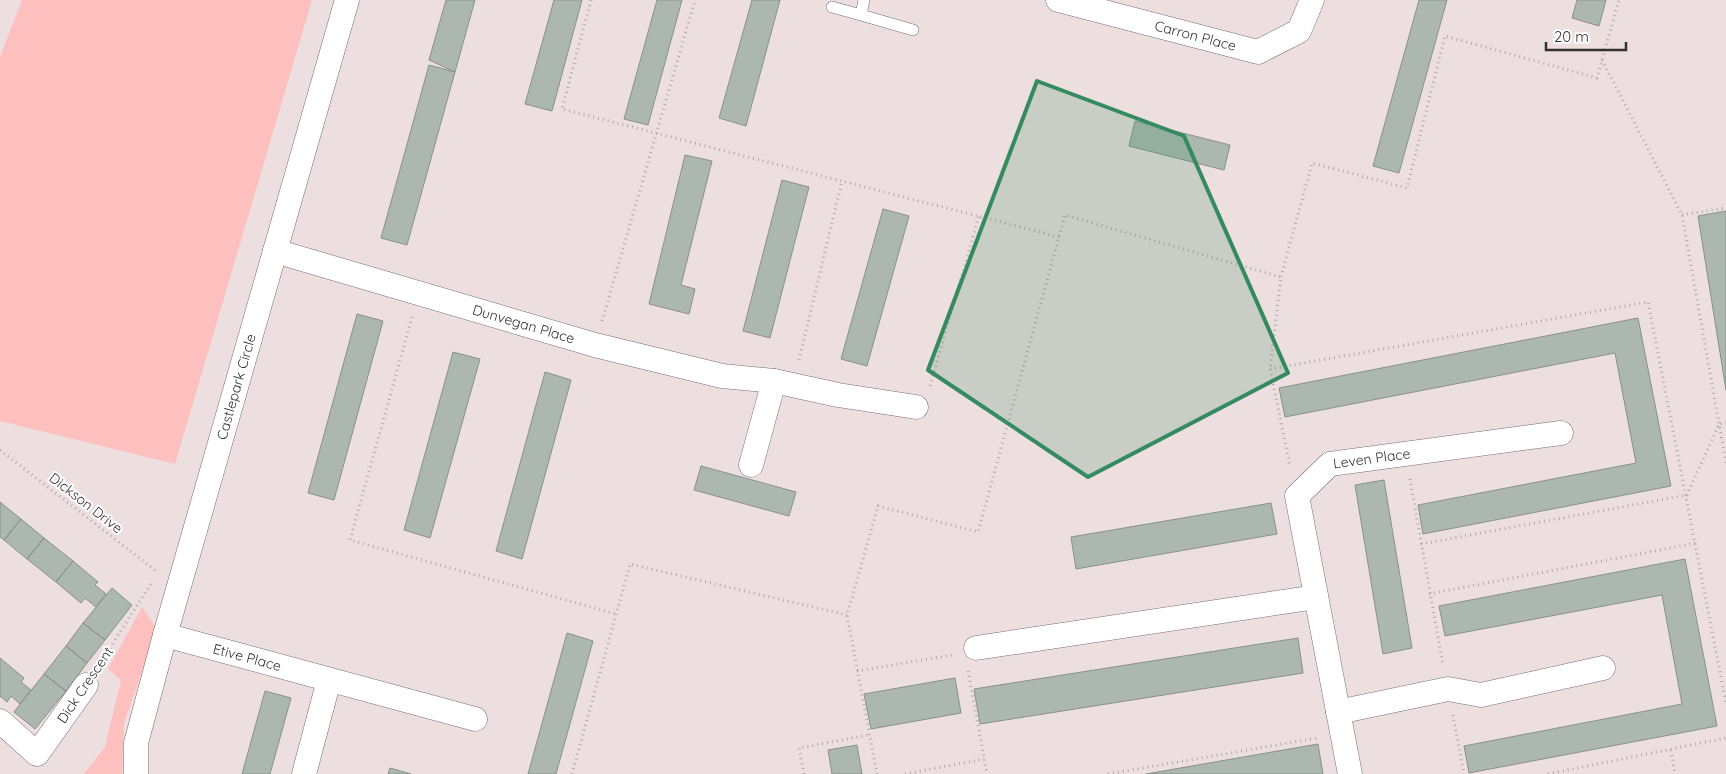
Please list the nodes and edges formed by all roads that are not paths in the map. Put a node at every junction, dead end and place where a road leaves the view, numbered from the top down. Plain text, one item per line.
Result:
1 (347, 0) edge
2 (864, 0) edge
3 (1058, 0) edge
4 (1312, 0) edge
5 (832, 7) dead end
6 (861, 15) junction
7 (913, 30) dead end
8 (275, 251) junction
9 (784, 383) junction
10 (916, 407) road end
11 (1561, 432) dead end
12 (751, 465) dead end
13 (1316, 597) junction
14 (165, 635) junction
15 (966, 655) road end
16 (1603, 668) dead end
17 (329, 680) junction
18 (86, 685) road end
19 (475, 719) dead end
20 (0, 721) edge
21 (1340, 723) junction
22 (136, 774) edge
23 (304, 774) edge
24 (1350, 774) edge

1 - 8 street, Castlepark Circle
2 - 6 lane
3 - 4 street, Carron Place
5 - 6 lane
6 - 7 lane
8 - 9 street, Dunvegan Place
8 - 14 street, Castlepark Circle
9 - 10 street, Dunvegan Place
9 - 12 street
11 - 13 street, Leven Place
13 - 15 street
13 - 21 street
14 - 17 street, Etive Place
14 - 22 street, Castlepark Circle
16 - 21 street
17 - 19 street, Etive Place
17 - 23 street
18 - 20 street, Dick Crescent
21 - 24 street

